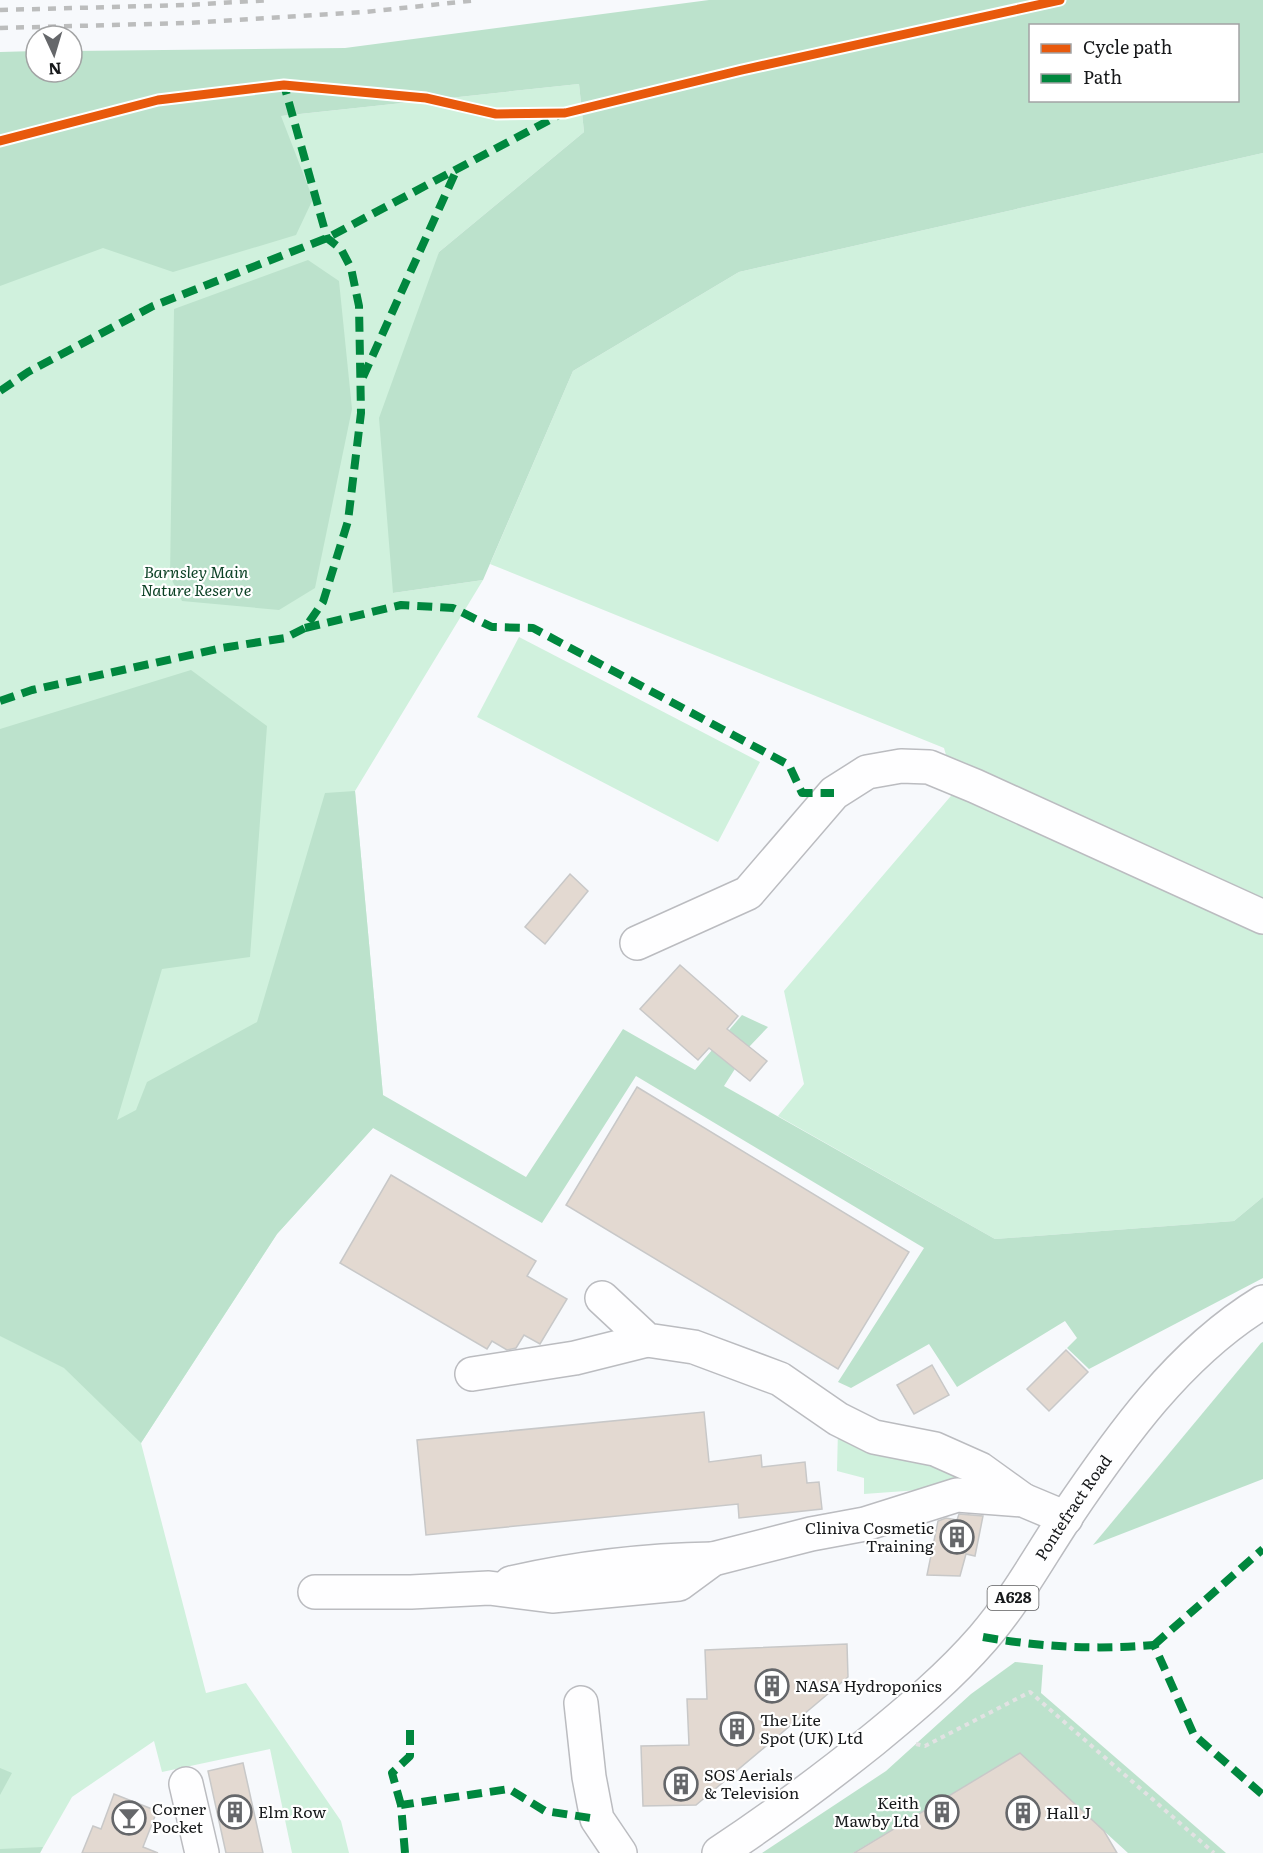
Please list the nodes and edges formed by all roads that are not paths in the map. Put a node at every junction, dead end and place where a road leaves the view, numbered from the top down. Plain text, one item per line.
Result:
1 (1263, 917) edge
2 (637, 943) dead end
3 (602, 1298) dead end
4 (1263, 1302) edge
5 (647, 1340) junction
6 (472, 1374) dead end
7 (1023, 1500) junction
8 (1066, 1518) junction
9 (315, 1592) dead end
10 (581, 1703) dead end
11 (186, 1784) dead end
12 (202, 1853) edge
13 (620, 1853) edge
14 (719, 1853) edge

1 - 2 main road
3 - 5 main road
4 - 8 main road, Pontefract Road / A628
5 - 6 main road
5 - 7 main road
7 - 8 main road
7 - 9 main road
8 - 14 main road, Pontefract Road / A628
10 - 13 main road
11 - 12 main road

